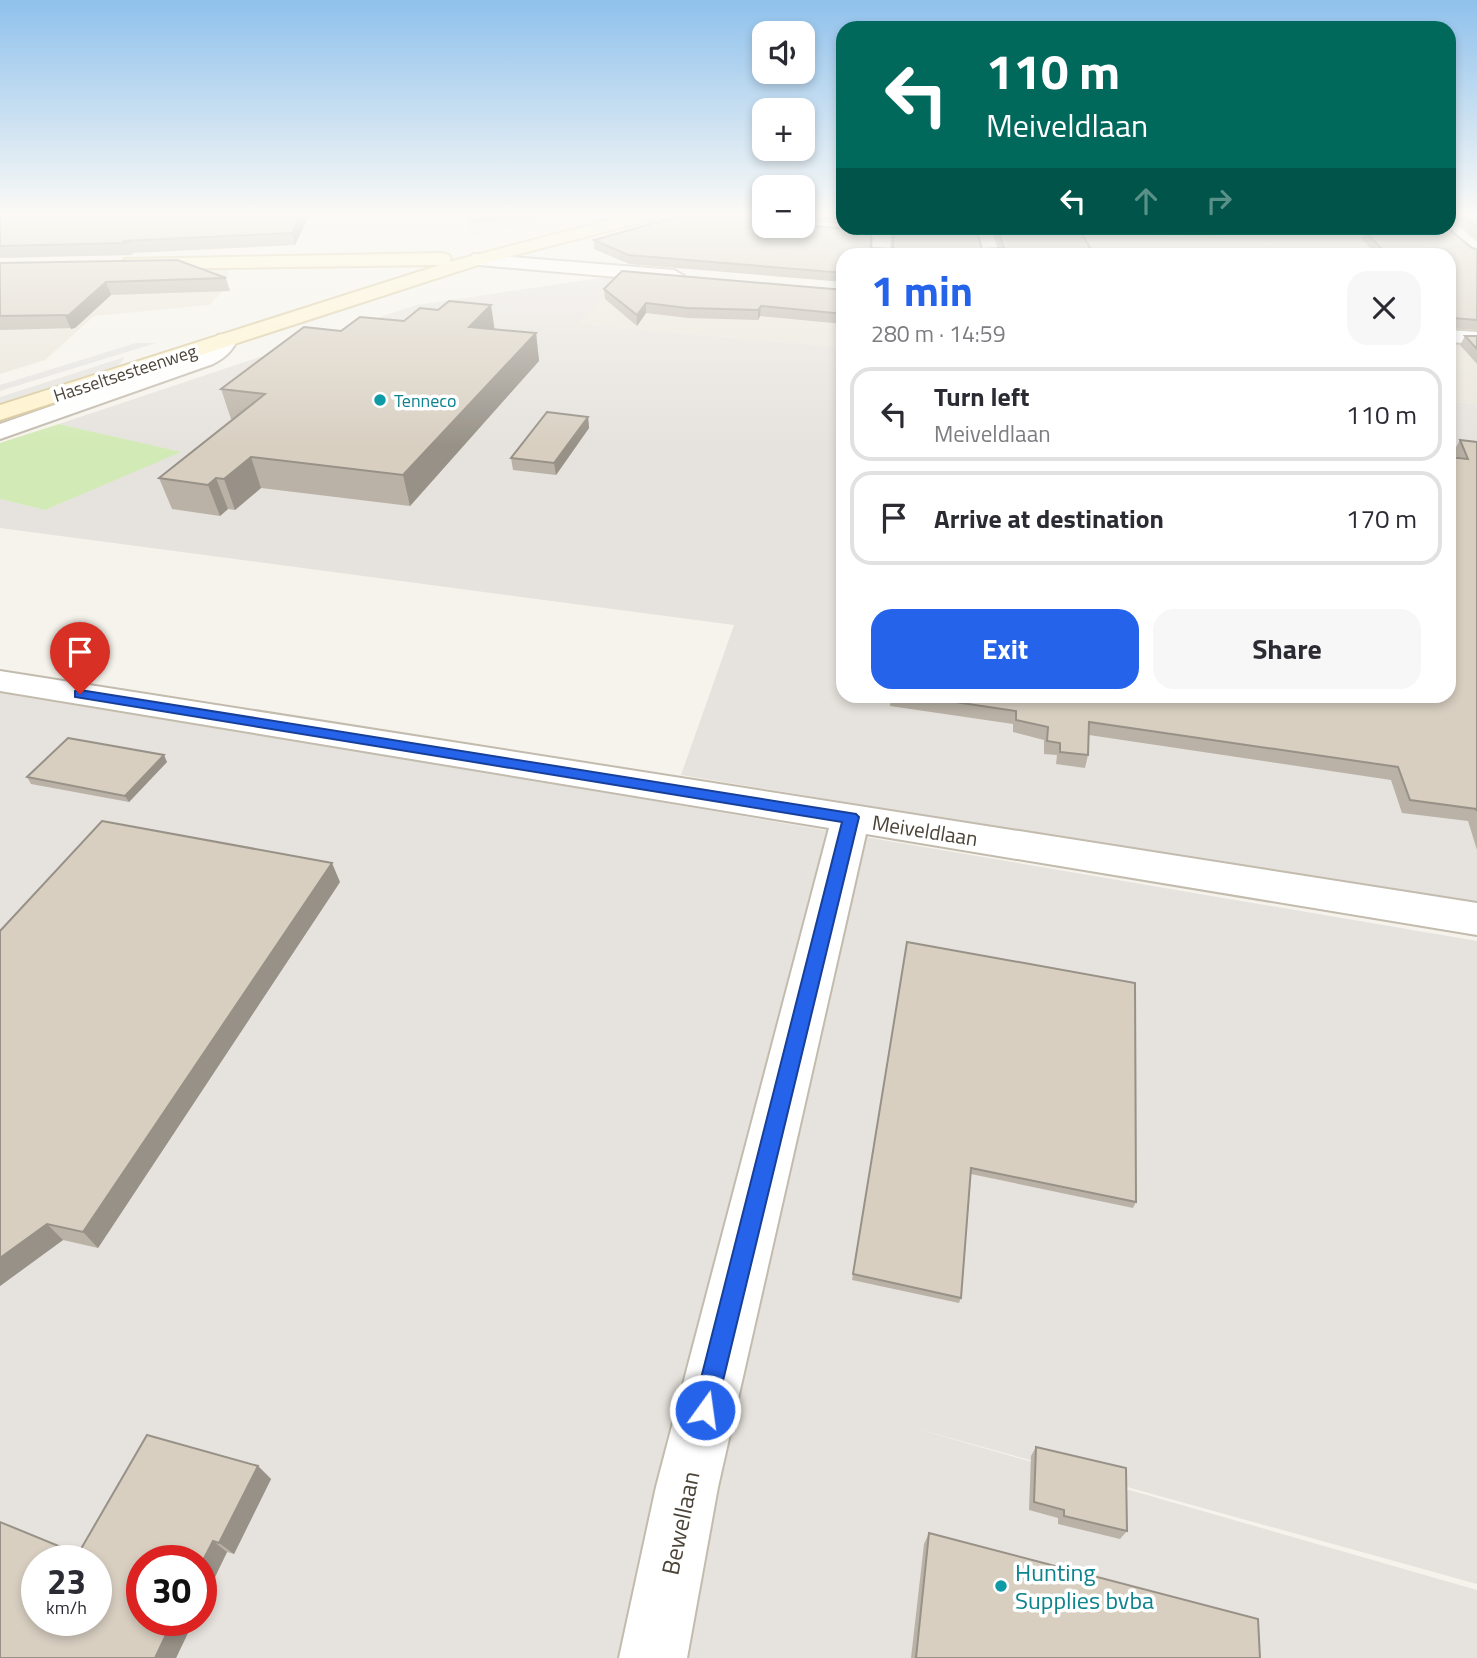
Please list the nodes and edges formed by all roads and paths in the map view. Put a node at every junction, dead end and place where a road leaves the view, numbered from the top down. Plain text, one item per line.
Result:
1 (313, 291) edge
2 (377, 291) edge
3 (1456, 336) edge
4 (1477, 338) edge
5 (226, 340) junction
6 (0, 410) edge
7 (0, 432) edge
8 (0, 681) edge
9 (851, 817) junction
10 (1477, 919) edge
11 (653, 1658) edge

1 - 6 main road, Hasseltsesteenweg
2 - 5 main road, Hasseltsesteenweg
3 - 4 street
5 - 6 main road, Hasseltsesteenweg
5 - 7 street
8 - 9 street, Meiveldlaan
9 - 10 street, Meiveldlaan
9 - 11 street, Bewellaan

